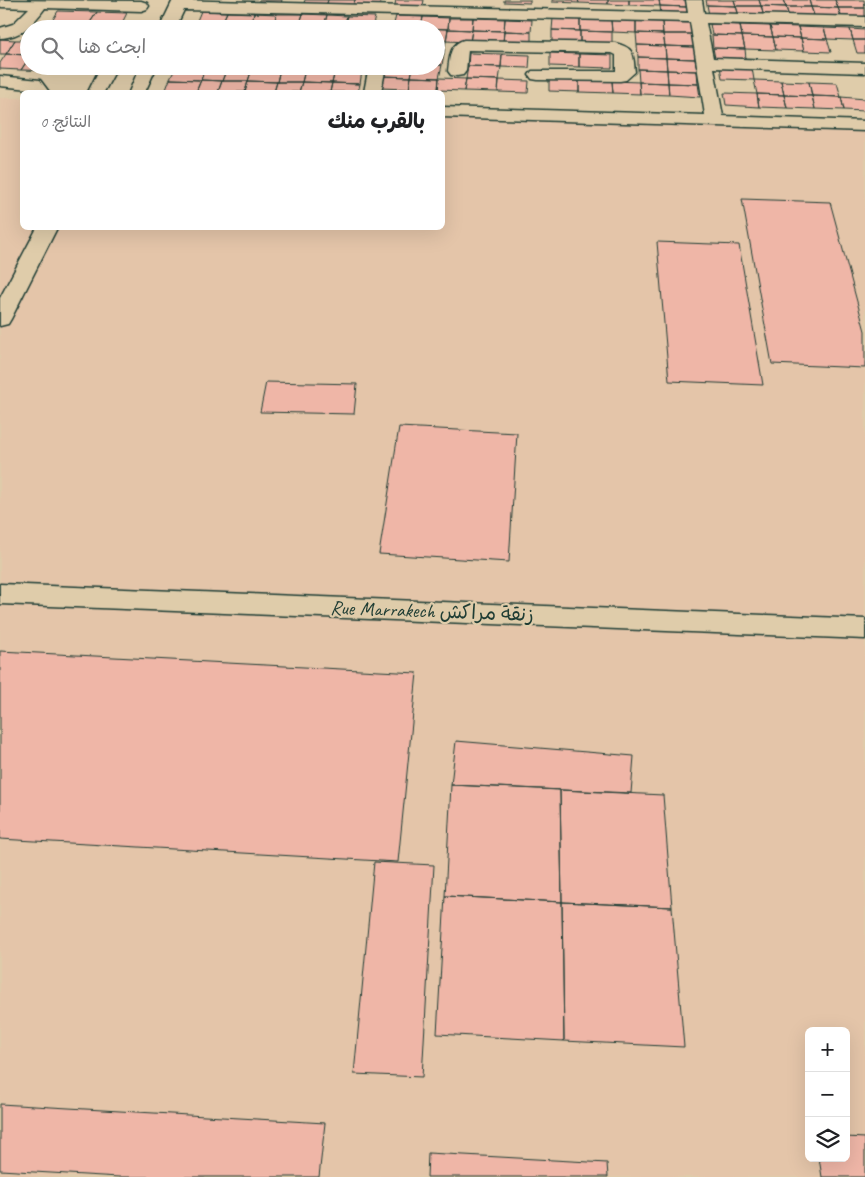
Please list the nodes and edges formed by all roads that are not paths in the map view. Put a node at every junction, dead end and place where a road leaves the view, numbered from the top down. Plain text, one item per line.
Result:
1 (694, 0) edge
2 (0, 2) edge
3 (41, 3) junction
4 (143, 3) edge
5 (179, 3) edge
6 (390, 5) edge
7 (539, 7) edge
8 (697, 18) junction
9 (27, 20) edge
10 (134, 20) edge
11 (171, 20) edge
12 (388, 20) edge
13 (865, 22) edge
14 (20, 28) edge
15 (0, 33) edge
16 (539, 46) junction
17 (705, 63) junction
18 (865, 68) edge
19 (457, 71) dead end
20 (105, 75) edge
21 (145, 75) edge
22 (376, 75) edge
23 (0, 81) edge
24 (38, 90) edge
25 (97, 90) edge
26 (138, 90) edge
27 (373, 90) edge
28 (539, 95) junction
29 (445, 111) edge
30 (715, 121) junction
31 (865, 126) edge
32 (46, 230) edge
33 (0, 319) edge
34 (0, 594) edge
35 (865, 629) edge

1 - 8 street
2 - 3 street
3 - 4 street
3 - 9 street
4 - 10 street
5 - 6 street
5 - 11 street
6 - 7 street
6 - 12 street
7 - 8 street
7 - 16 street
8 - 13 street
8 - 17 street
14 - 15 street
16 - 19 street
16 - 28 street
16 - 28 street
17 - 18 street
17 - 30 street
20 - 25 street
21 - 26 street
22 - 27 street
23 - 24 street
28 - 29 street
28 - 30 street
30 - 31 street
32 - 33 street
34 - 35 street, Rue Marrakech زنقة مراكش

